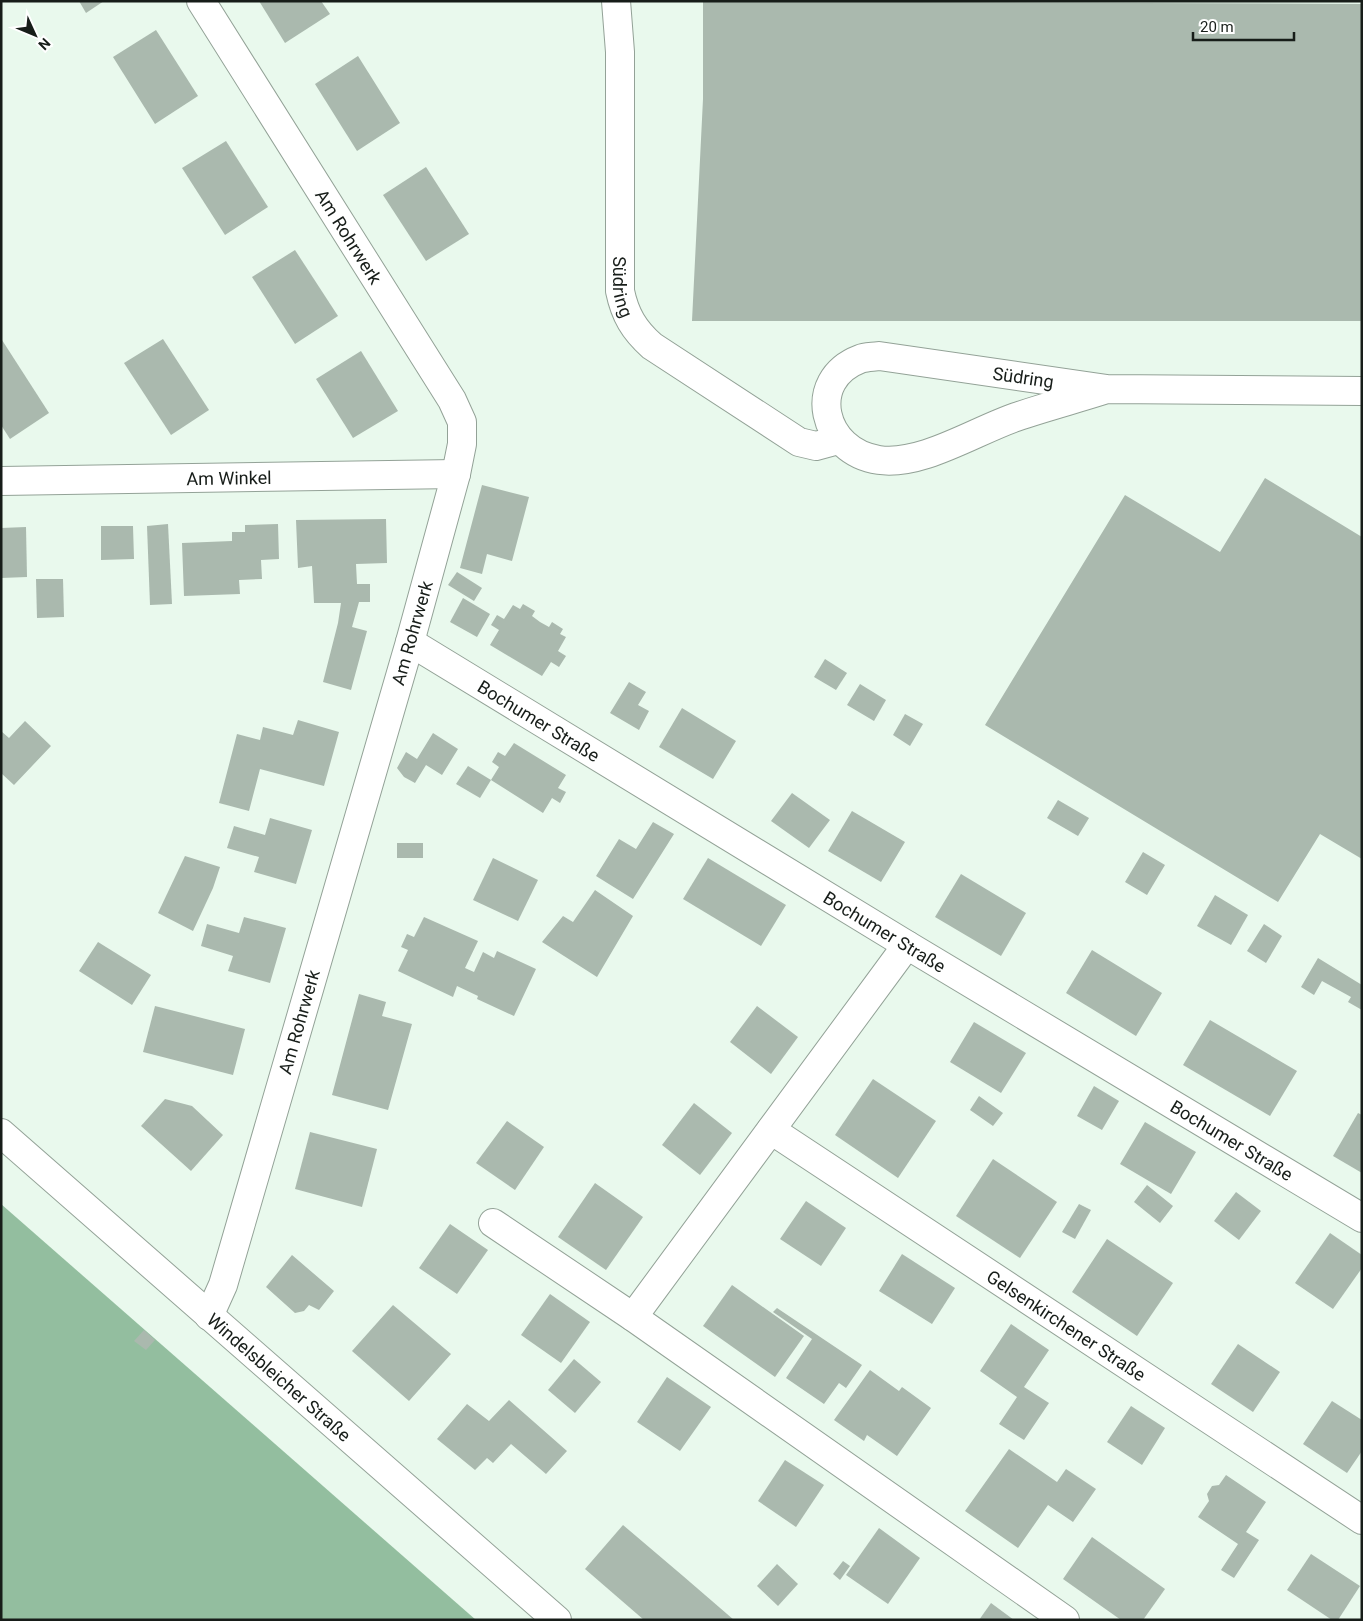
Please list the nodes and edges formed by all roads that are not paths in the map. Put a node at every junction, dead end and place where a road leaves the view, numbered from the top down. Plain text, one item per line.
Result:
1 (200, 1) edge
2 (616, 1) edge
3 (1106, 389) junction
4 (1362, 391) edge
5 (838, 440) junction
6 (456, 474) junction
7 (1, 480) edge
8 (410, 642) junction
9 (907, 945) junction
10 (771, 1130) junction
11 (1, 1133) edge
12 (1362, 1218) edge
13 (493, 1223) dead end
14 (209, 1316) junction
15 (633, 1317) junction
16 (1362, 1520) edge
17 (557, 1620) edge
18 (1065, 1620) edge

1 - 6 street, Am Rohrwerk
2 - 5 street, Südring
3 - 4 street, Südring
3 - 5 street, Südring
3 - 5 street, Südring
6 - 7 street, Am Winkel
6 - 8 street, Am Rohrwerk
8 - 9 street, Bochumer Straße
8 - 14 street, Am Rohrwerk
9 - 10 street
9 - 12 street, Bochumer Straße
10 - 15 street
10 - 16 street, Gelsenkirchener Straße
11 - 14 street, Windelsbleicher Straße
13 - 15 street
14 - 17 street, Windelsbleicher Straße
15 - 18 street

